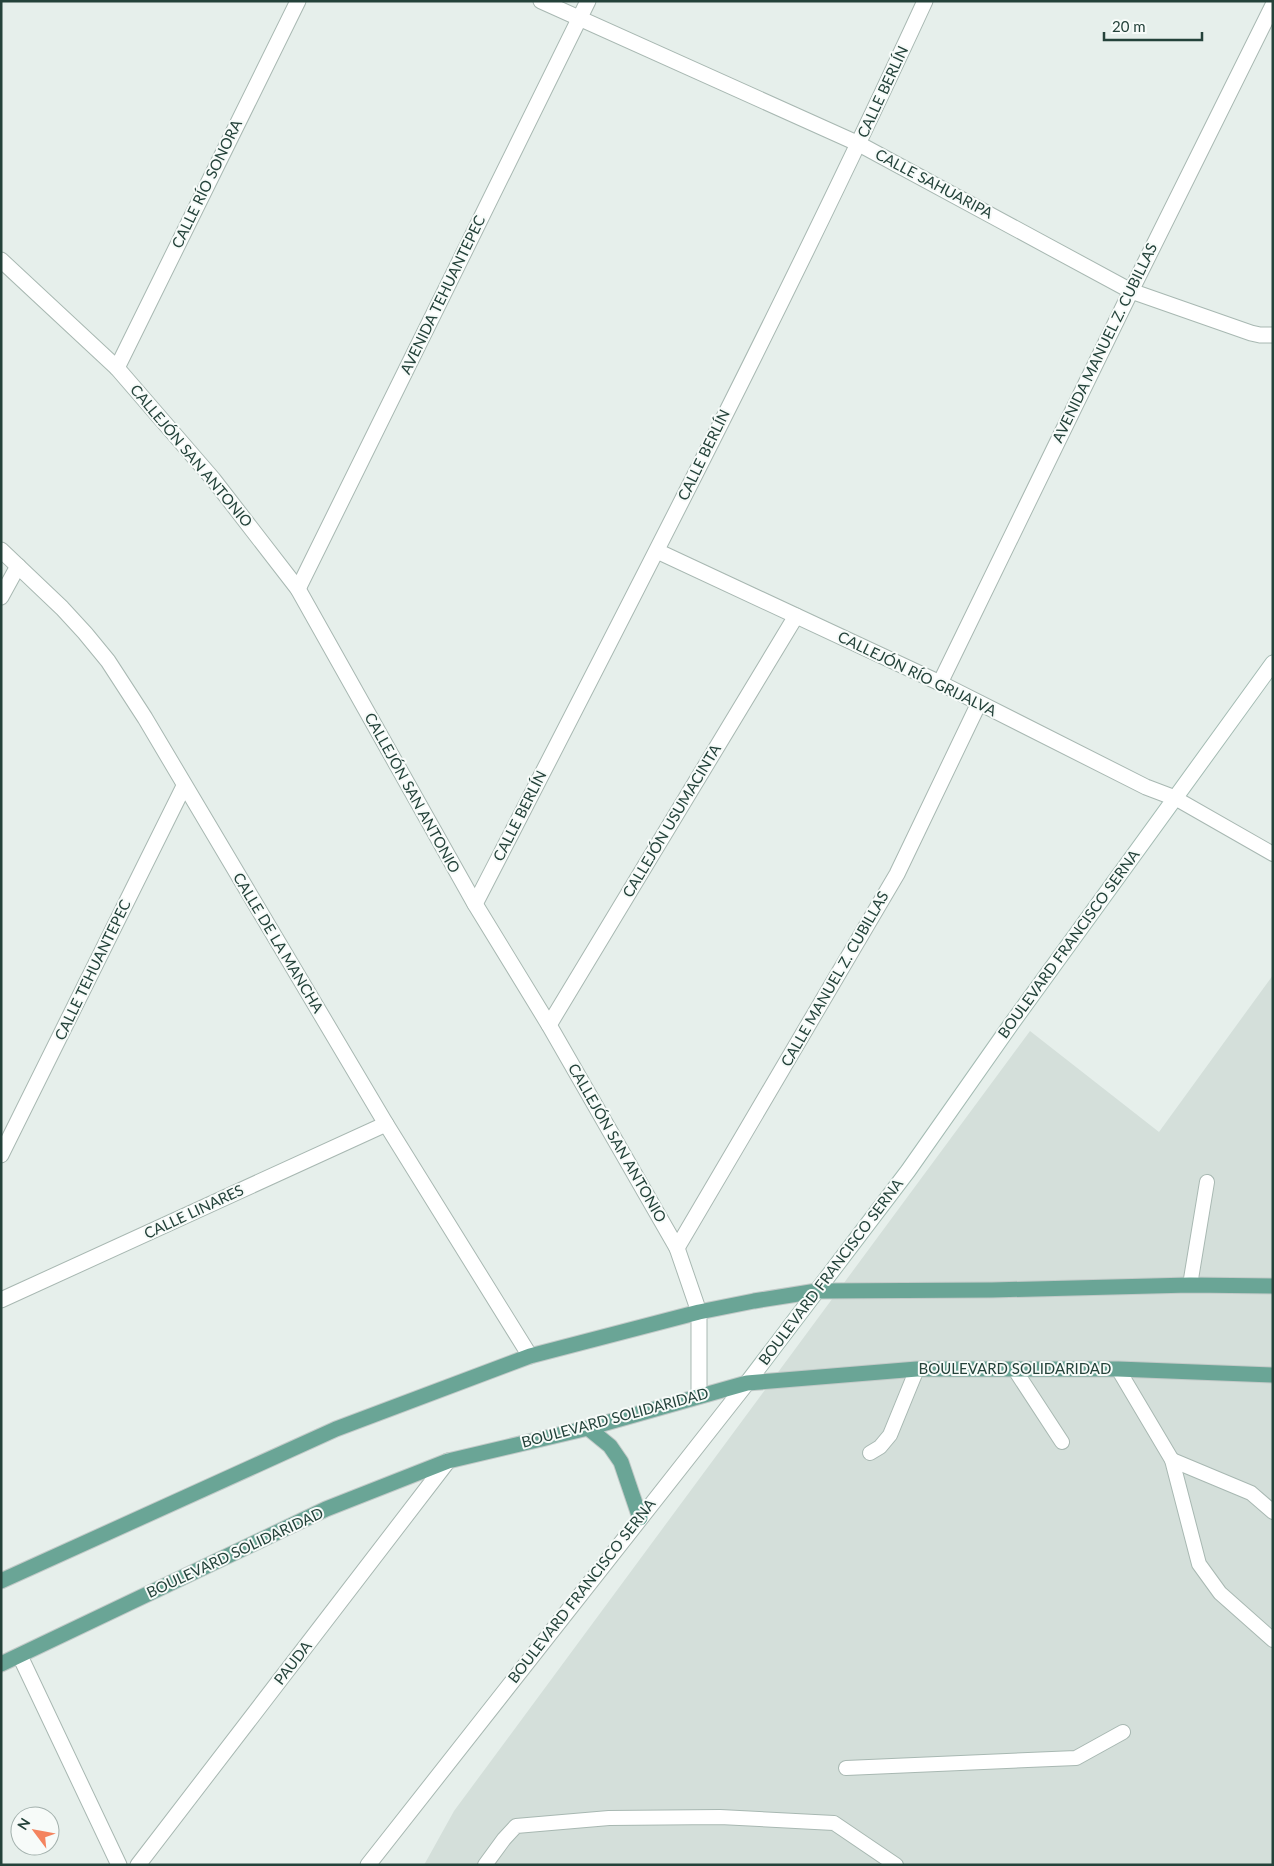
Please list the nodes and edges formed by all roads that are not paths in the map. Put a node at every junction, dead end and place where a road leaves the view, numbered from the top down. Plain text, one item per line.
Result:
1 (298, 1) edge
2 (541, 1) edge
3 (588, 1) edge
4 (925, 1) edge
5 (1273, 5) edge
6 (580, 17) junction
7 (859, 144) junction
8 (1, 260) edge
9 (1131, 291) junction
10 (1273, 335) edge
11 (117, 368) junction
12 (1, 550) edge
13 (657, 551) junction
14 (18, 566) junction
15 (298, 589) junction
16 (1, 597) edge
17 (796, 616) junction
18 (1273, 663) edge
19 (940, 683) junction
20 (979, 703) junction
21 (184, 786) junction
22 (1175, 798) junction
23 (1273, 854) edge
24 (475, 904) junction
25 (549, 1025) junction
26 (386, 1124) junction
27 (1, 1154) edge
28 (1207, 1182) dead end
29 (677, 1248) junction
30 (1190, 1285) junction
31 (1273, 1286) edge
32 (817, 1291) junction
33 (1, 1300) edge
34 (699, 1312) junction
35 (530, 1356) junction
36 (1118, 1368) junction
37 (917, 1369) junction
38 (1014, 1370) junction
39 (1273, 1375) edge
40 (747, 1383) junction
41 (699, 1396) junction
42 (588, 1428) junction
43 (1062, 1442) dead end
44 (870, 1453) dead end
45 (1172, 1460) junction
46 (448, 1461) junction
47 (1273, 1512) edge
48 (640, 1518) junction
49 (1, 1581) edge
50 (1273, 1640) edge
51 (20, 1656) junction
52 (1, 1664) edge
53 (1123, 1732) dead end
54 (846, 1768) dead end
55 (119, 1865) edge
56 (138, 1865) edge
57 (368, 1865) edge
58 (485, 1865) edge
59 (896, 1865) edge

1 - 11 street, CALLE RÍO SONORA
2 - 6 street, CALLE SAHUARIPA
3 - 6 street, AVENIDA TEHUANTEPEC
4 - 7 street, CALLE BERLÍN
5 - 9 street, AVENIDA MANUEL Z. CUBILLAS
6 - 7 street, CALLE SAHUARIPA
6 - 15 street, AVENIDA TEHUANTEPEC
7 - 9 street, CALLE SAHUARIPA
7 - 13 street, CALLE BERLÍN
8 - 11 street, CALLEJÓN SAN ANTONIO
9 - 10 street, CALLE SAHUARIPA
9 - 19 street, AVENIDA MANUEL Z. CUBILLAS
11 - 15 street, CALLEJÓN SAN ANTONIO
12 - 14 street, CALLE DE LA MANCHA
13 - 17 street, CALLEJÓN RÍO GRIJALVA
13 - 24 street, CALLE BERLÍN
14 - 16 street
14 - 21 street, CALLE DE LA MANCHA
15 - 24 street, CALLEJÓN SAN ANTONIO
17 - 19 street, CALLEJÓN RÍO GRIJALVA
17 - 25 street, CALLEJÓN USUMACINTA
18 - 22 street, BOULEVARD FRANCISCO SERNA
19 - 20 street, CALLEJÓN RÍO GRIJALVA
20 - 22 street, CALLEJÓN RÍO GRIJALVA
20 - 29 street, CALLE MANUEL Z. CUBILLAS
21 - 26 street, CALLE DE LA MANCHA
21 - 27 street, CALLE TEHUANTEPEC
22 - 23 lane
22 - 32 street, BOULEVARD FRANCISCO SERNA
24 - 25 street, CALLEJÓN SAN ANTONIO
25 - 29 street, CALLEJÓN SAN ANTONIO
26 - 33 street, CALLE LINARES
26 - 35 street, CALLE DE LA MANCHA
28 - 30 lane
29 - 34 street, CALLEJÓN SAN ANTONIO
30 - 31 main road
30 - 32 main road
32 - 34 main road
32 - 40 street, BOULEVARD FRANCISCO SERNA
34 - 35 main road
34 - 41 street, CALLEJÓN SAN ANTONIO
35 - 49 main road
36 - 38 main road, BOULEVARD SOLIDARIDAD
36 - 39 main road, BOULEVARD SOLIDARIDAD
36 - 45 lane
37 - 38 main road, BOULEVARD SOLIDARIDAD
37 - 40 main road, BOULEVARD SOLIDARIDAD
37 - 44 lane
38 - 43 lane
40 - 41 main road, BOULEVARD SOLIDARIDAD
40 - 48 street, BOULEVARD FRANCISCO SERNA
41 - 42 main road, BOULEVARD SOLIDARIDAD
42 - 46 main road, BOULEVARD SOLIDARIDAD
42 - 48 main road
45 - 47 lane
45 - 50 lane
46 - 51 main road, BOULEVARD SOLIDARIDAD
46 - 56 street, PAUDA
48 - 57 street, BOULEVARD FRANCISCO SERNA
51 - 52 main road, BOULEVARD SOLIDARIDAD
51 - 55 street
53 - 54 lane
58 - 59 lane

